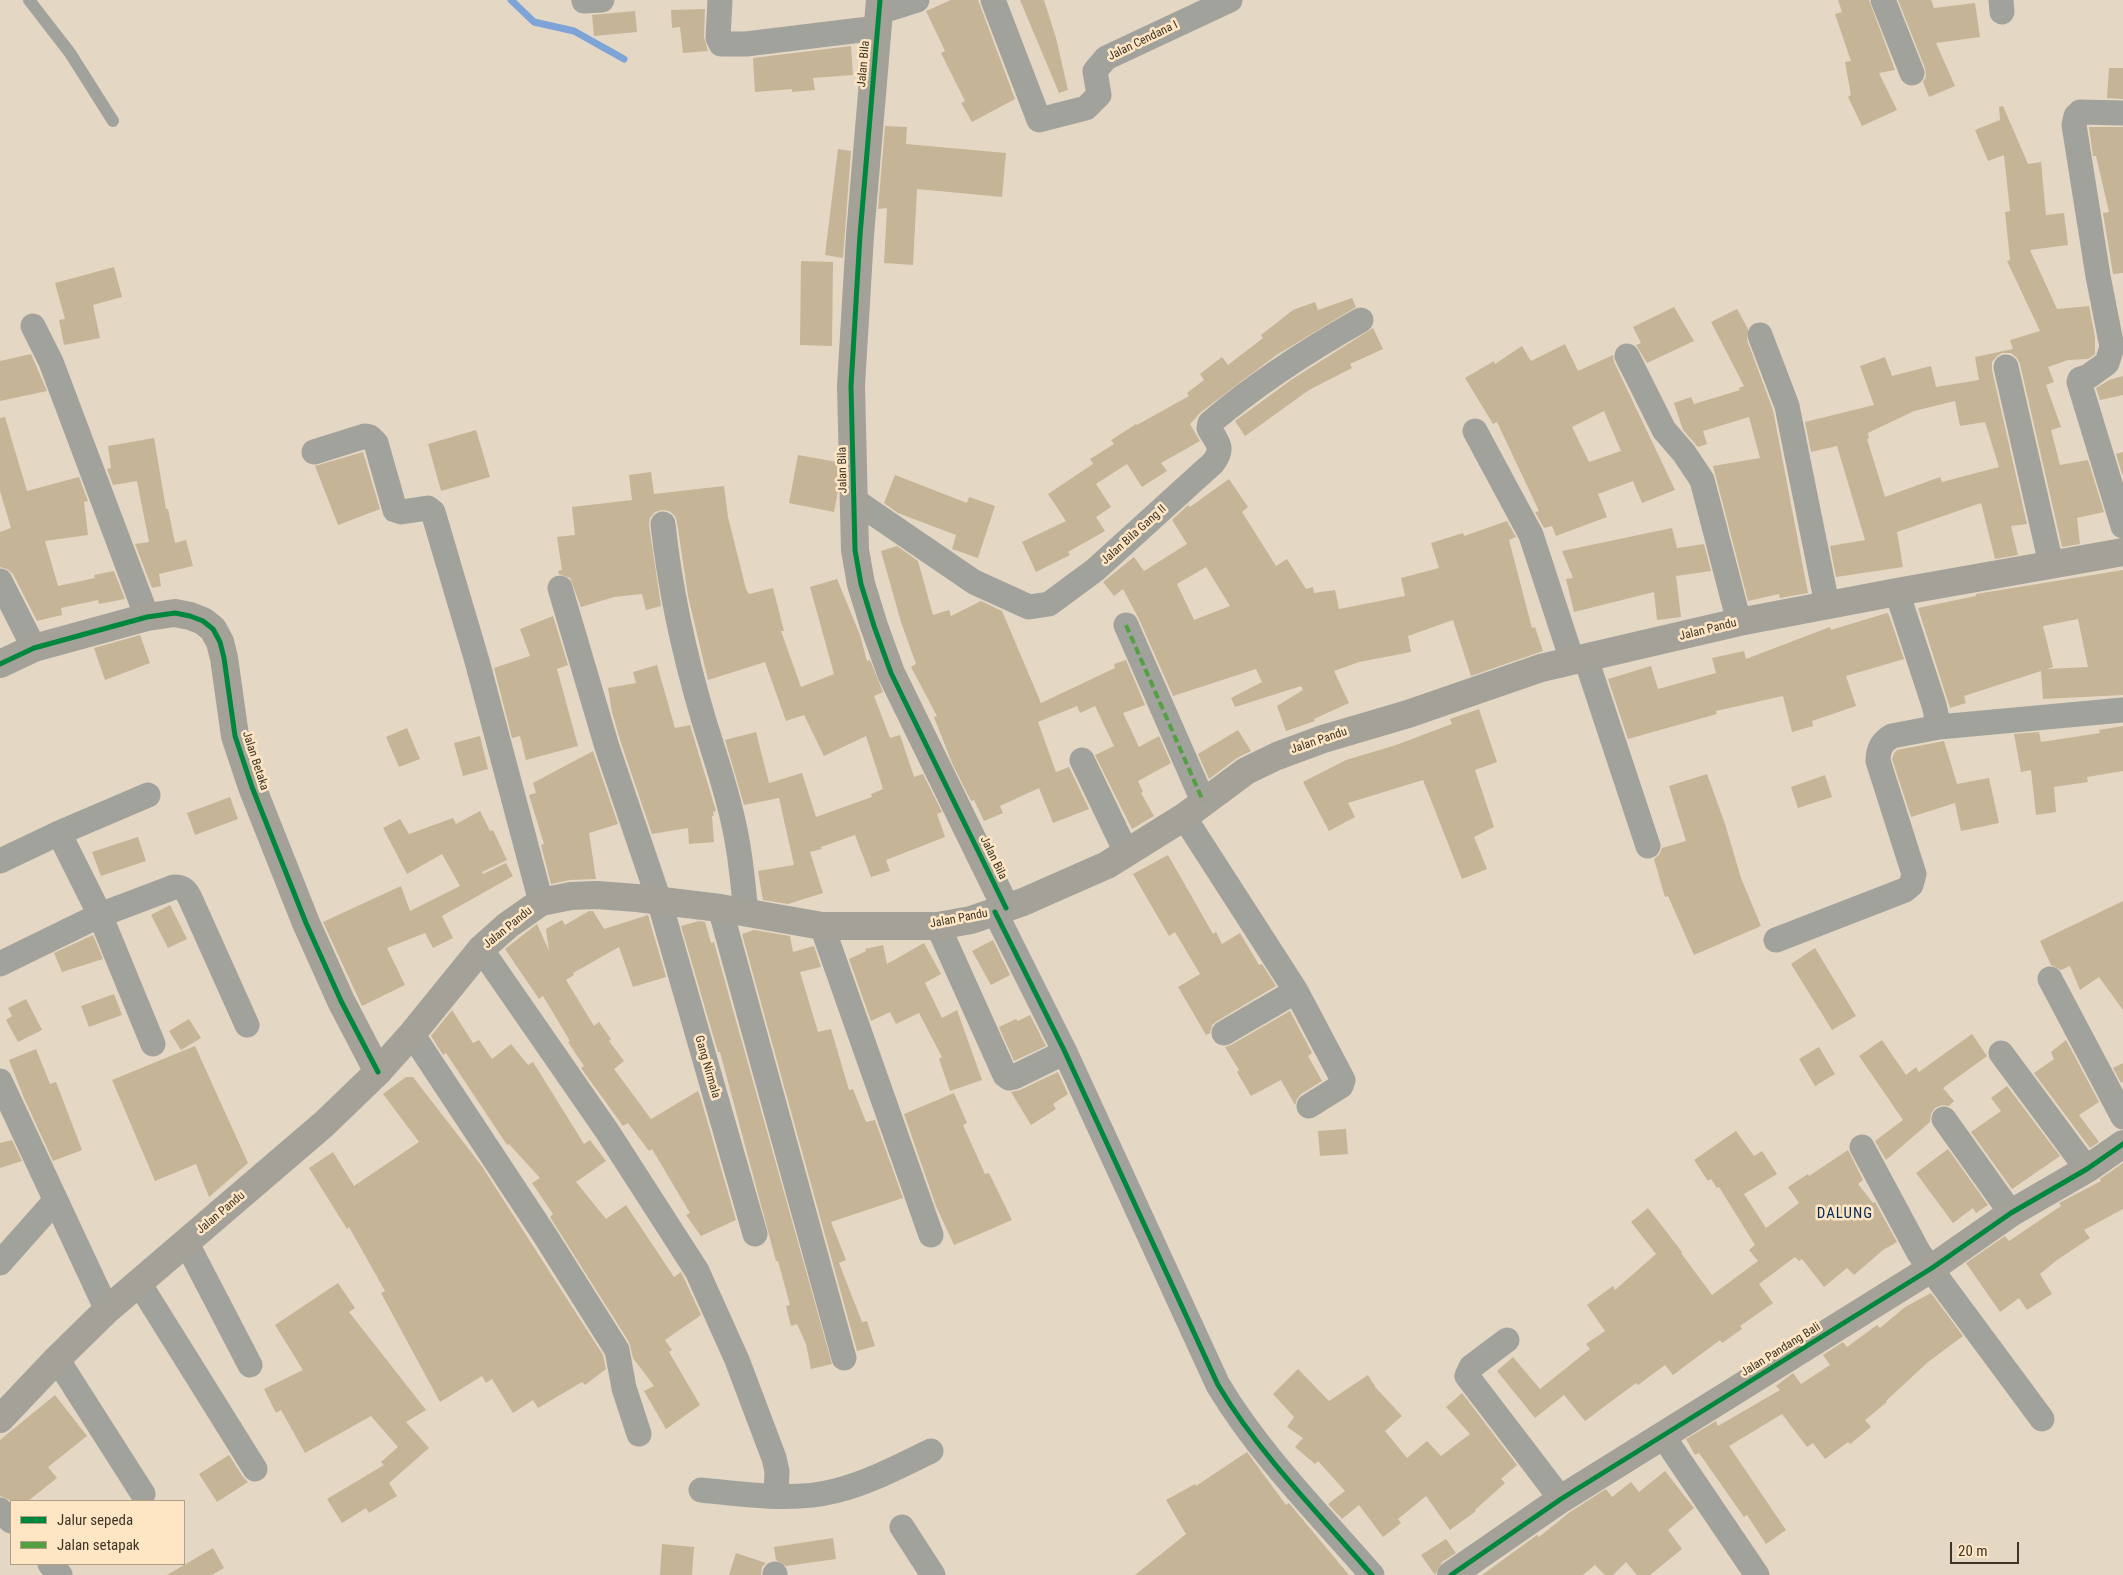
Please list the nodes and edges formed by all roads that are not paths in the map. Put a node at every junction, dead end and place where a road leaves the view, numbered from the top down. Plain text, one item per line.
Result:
1 (29, 0) edge
2 (720, 0) edge
3 (917, 0) edge
4 (993, 0) edge
5 (1230, 0) edge
6 (1883, 0) edge
7 (878, 13) edge
8 (1912, 73) dead end
9 (2123, 113) edge
10 (113, 121) dead end
11 (1361, 320) dead end
12 (33, 326) dead end
13 (1760, 335) dead end
14 (1627, 356) dead end
15 (2006, 367) dead end
16 (1475, 431) dead end
17 (314, 452) dead end
18 (854, 500) junction
19 (663, 524) dead end
20 (2123, 526) edge
21 (2123, 552) edge
22 (2051, 564) junction
23 (0, 581) edge
24 (560, 588) dead end
25 (1897, 592) junction
26 (1827, 604) junction
27 (147, 616) junction
28 (1739, 622) junction
29 (1126, 625) dead end
30 (34, 648) junction
31 (1579, 660) junction
32 (0, 664) edge
33 (2123, 710) edge
34 (1939, 727) junction
35 (1082, 760) dead end
36 (148, 795) dead end
37 (1194, 809) junction
38 (59, 832) junction
39 (1648, 846) dead end
40 (1127, 854) junction
41 (0, 861) edge
42 (659, 900) junction
43 (541, 902) junction
44 (720, 908) junction
45 (1000, 910) junction
46 (746, 913) junction
47 (100, 915) junction
48 (822, 926) junction
49 (938, 926) junction
50 (1776, 940) dead end
51 (481, 949) junction
52 (0, 964) edge
53 (2050, 979) dead end
54 (1296, 991) junction
55 (247, 1025) dead end
56 (1224, 1032) dead end
57 (412, 1034) junction
58 (153, 1044) dead end
59 (2001, 1053) dead end
60 (1055, 1056) dead end
61 (378, 1072) junction
62 (0, 1081) edge
63 (1309, 1106) dead end
64 (2123, 1117) edge
65 (1944, 1119) dead end
66 (2123, 1144) edge
67 (1862, 1147) dead end
68 (2087, 1169) junction
69 (55, 1201) junction
70 (2012, 1213) junction
71 (755, 1234) dead end
72 (931, 1235) dead end
73 (186, 1242) junction
74 (0, 1263) edge
75 (1932, 1268) junction
76 (139, 1283) junction
77 (107, 1310) junction
78 (1507, 1340) dead end
79 (844, 1358) dead end
80 (57, 1359) junction
81 (250, 1366) dead end
82 (0, 1419) edge
83 (2042, 1419) dead end
84 (639, 1434) dead end
85 (1663, 1436) junction
86 (931, 1452) dead end
87 (255, 1468) dead end
88 (701, 1490) dead end
89 (142, 1494) dead end
90 (776, 1496) junction
91 (1561, 1500) junction
92 (0, 1510) edge
93 (10, 1520) edge
94 (902, 1527) dead end
95 (51, 1565) edge
96 (60, 1575) edge
97 (933, 1575) edge
98 (1372, 1575) edge
99 (1451, 1575) edge
100 (1757, 1575) edge

1 - 10 lane
2 - 7 street
3 - 7 street
4 - 5 street, Jalan Cendana I
6 - 8 street
7 - 18 street, Jalan Bila
9 - 20 street
11 - 18 street, Jalan Bila Gang II
12 - 27 street
13 - 26 street
14 - 28 street
15 - 22 street
16 - 31 street
17 - 43 street
18 - 45 street, Jalan Bila
19 - 46 street
21 - 22 street, Jalan Pandu
22 - 25 street, Jalan Pandu
23 - 30 street
24 - 42 street, Gang Nirmala
25 - 26 street, Jalan Pandu
25 - 34 street
26 - 28 street, Jalan Pandu
27 - 30 street, Jalan Betaka
27 - 61 street, Jalan Betaka
28 - 31 street, Jalan Pandu
29 - 37 street
30 - 32 street, Jalan Betaka
31 - 37 street, Jalan Pandu
31 - 39 street
33 - 34 street
34 - 50 street
35 - 40 street
36 - 38 street
37 - 40 street, Jalan Pandu
37 - 54 street
38 - 41 street
38 - 47 street
40 - 45 street, Jalan Pandu
42 - 43 street, Jalan Pandu
42 - 44 street, Jalan Pandu
42 - 71 street, Gang Nirmala
43 - 51 street, Jalan Pandu
44 - 46 street, Jalan Pandu
44 - 79 street
45 - 49 street, Jalan Pandu
45 - 98 street
46 - 48 street, Jalan Pandu
47 - 52 street
47 - 55 street
47 - 58 street
48 - 49 street, Jalan Pandu
48 - 72 street
49 - 60 street
51 - 57 street, Jalan Pandu
51 - 90 street
53 - 64 street
54 - 56 street
54 - 63 street
57 - 61 street, Jalan Pandu
57 - 84 street
59 - 68 street
61 - 73 street, Jalan Pandu
62 - 69 street
65 - 70 street
66 - 68 street, Jalan Pandang Bali
67 - 75 street
68 - 70 street, Jalan Pandang Bali
69 - 74 street
69 - 77 street
70 - 75 street, Jalan Pandang Bali
73 - 76 street, Jalan Pandu
73 - 81 street
75 - 83 street
75 - 85 street, Jalan Pandang Bali
76 - 77 street, Jalan Pandu
76 - 87 street
77 - 80 street, Jalan Pandu
78 - 91 street
80 - 82 street, Jalan Pandu
80 - 89 street
85 - 91 street, Jalan Pandang Bali
85 - 100 street
86 - 90 street
88 - 90 street
91 - 99 street, Jalan Pandang Bali
92 - 93 street
94 - 97 street
95 - 96 street

